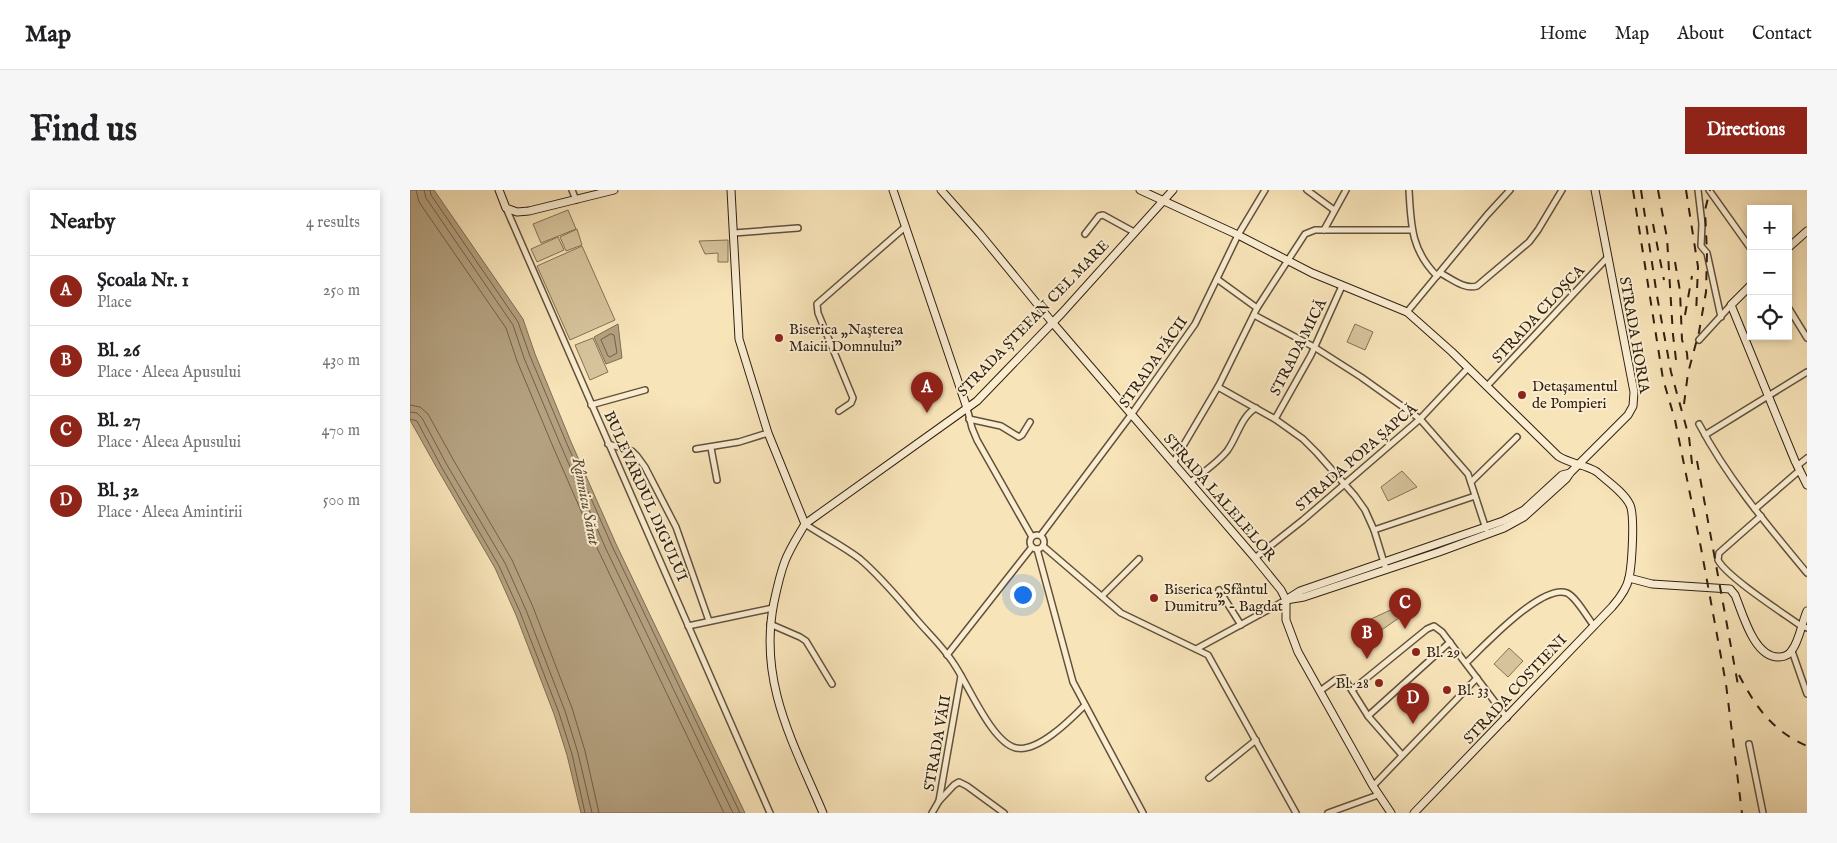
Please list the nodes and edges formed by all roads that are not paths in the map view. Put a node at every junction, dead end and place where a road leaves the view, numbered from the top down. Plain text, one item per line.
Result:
1 (499, 190) edge
2 (572, 190) edge
3 (614, 190) edge
4 (731, 190) edge
5 (893, 190) edge
6 (941, 190) edge
7 (1140, 190) edge
8 (1173, 190) edge
9 (1265, 190) edge
10 (1307, 190) edge
11 (1346, 190) edge
12 (1409, 190) edge
13 (1510, 190) edge
14 (1562, 190) edge
15 (1595, 190) edge
16 (1698, 190) edge
17 (1709, 190) edge
18 (576, 200) junction
19 (1164, 200) junction
20 (506, 208) junction
21 (1334, 210) junction
22 (905, 227) junction
23 (798, 228) dead end
24 (1324, 230) junction
25 (1412, 230) junction
26 (1807, 231) edge
27 (1134, 232) junction
28 (734, 233) junction
29 (1085, 234) dead end
30 (1238, 234) junction
31 (1747, 243) edge
32 (1792, 244) edge
33 (1607, 258) junction
34 (1287, 260) junction
35 (1439, 274) junction
36 (1217, 279) junction
37 (1342, 286) junction
38 (1747, 289) edge
39 (1731, 305) junction
40 (1257, 308) junction
41 (1407, 312) junction
42 (1792, 314) edge
43 (1254, 315) junction
44 (1721, 317) junction
45 (1052, 322) junction
46 (1807, 338) edge
47 (1699, 340) dead end
48 (1314, 347) junction
49 (1468, 368) junction
50 (1807, 372) edge
51 (1486, 386) junction
52 (1218, 387) junction
53 (645, 390) dead end
54 (1767, 396) junction
55 (591, 405) junction
56 (967, 408) junction
57 (1256, 408) junction
58 (839, 411) dead end
59 (1131, 415) junction
60 (969, 419) junction
61 (1275, 419) junction
62 (1420, 419) junction
63 (1030, 422) dead end
64 (1699, 424) dead end
65 (768, 433) junction
66 (1705, 435) junction
67 (1517, 437) dead end
68 (608, 444) junction
69 (711, 448) junction
70 (696, 449) dead end
71 (1807, 458) edge
72 (1173, 463) junction
73 (1578, 465) junction
74 (1798, 468) junction
75 (716, 480) dead end
76 (1190, 482) junction
77 (1471, 482) junction
78 (1344, 484) junction
79 (1807, 485) edge
80 (1475, 496) junction
81 (1755, 509) junction
82 (1761, 516) junction
83 (805, 524) junction
84 (1374, 530) junction
85 (1487, 531) junction
86 (1041, 536) junction
87 (1032, 537) junction
88 (1044, 546) junction
89 (1032, 547) junction
90 (1038, 550) junction
91 (1255, 558) junction
92 (1139, 559) dead end
93 (1385, 566) junction
94 (1807, 573) edge
95 (1629, 578) junction
96 (1219, 590) dead end
97 (1102, 596) junction
98 (1286, 600) junction
99 (773, 608) junction
100 (1807, 611) edge
101 (709, 621) junction
102 (770, 624) junction
103 (1241, 625) junction
104 (688, 626) junction
105 (1594, 626) junction
106 (1804, 627) edge
107 (1450, 642) junction
108 (1198, 648) junction
109 (1792, 651) junction
110 (947, 655) junction
111 (1466, 663) junction
112 (961, 676) junction
113 (1477, 678) junction
114 (832, 684) dead end
115 (1352, 690) junction
116 (1320, 691) junction
117 (1807, 694) edge
118 (1085, 705) junction
119 (1368, 716) junction
120 (1507, 718) junction
121 (1256, 740) junction
122 (1749, 744) dead end
123 (1402, 755) junction
124 (1209, 778) dead end
125 (1373, 786) junction
126 (1378, 795) junction
127 (939, 801) junction
128 (770, 813) edge
129 (823, 813) edge
130 (932, 813) edge
131 (1004, 813) edge
132 (1143, 813) edge
133 (1296, 813) edge
134 (1328, 813) edge
135 (1391, 813) edge
136 (1414, 813) edge
137 (1763, 813) edge

1 - 20 street, BULEVARDUL DIGULUI
2 - 18 street
3 - 18 street
4 - 28 street
5 - 22 street
6 - 45 street, STRADA LALELELOR
7 - 19 street
8 - 19 street, STRADA ȘTEFAN CEL MARE
9 - 30 street, STRADA PĂCII
10 - 21 street
11 - 21 street
12 - 25 street
13 - 35 street
14 - 35 street
15 - 33 street, STRADA HORIA
16 - 44 street
17 - 31 street
18 - 20 street
19 - 27 street, STRADA ȘTEFAN CEL MARE
19 - 30 street
20 - 55 street, BULEVARDUL DIGULUI
21 - 24 street
22 - 56 street
22 - 58 street
23 - 28 street
24 - 25 street
24 - 34 street
25 - 35 street
26 - 32 street
27 - 29 street
27 - 45 street, STRADA ȘTEFAN CEL MARE
28 - 65 street
30 - 34 street
30 - 36 street, STRADA PĂCII
33 - 51 street, STRADA CLOȘCA
33 - 73 street, STRADA HORIA
34 - 37 street
34 - 40 street
35 - 41 street
36 - 40 street
36 - 59 street, STRADA PĂCII
37 - 41 street
37 - 48 street, STRADA MICĂ
38 - 39 street
39 - 44 street
39 - 54 street
40 - 43 street
41 - 49 street
42 - 46 street
43 - 48 street
43 - 52 street
44 - 47 street
45 - 56 street, STRADA ȘTEFAN CEL MARE
45 - 59 street, STRADA LALELELOR
48 - 61 street, STRADA MICĂ
48 - 62 street
49 - 51 street
49 - 62 street, STRADA POPA ȘAPCĂ
50 - 54 street
51 - 73 street
52 - 57 street
52 - 72 street
53 - 55 street
54 - 66 street
54 - 74 street
55 - 68 street, BULEVARDUL DIGULUI
56 - 60 street
56 - 83 street, STRADA ȘTEFAN CEL MARE
57 - 61 street
57 - 76 street
59 - 72 street, STRADA LALELELOR
59 - 86 street, STRADA PĂCII
60 - 63 street
60 - 87 street
61 - 78 street
62 - 77 street
62 - 78 street, STRADA POPA ȘAPCĂ
64 - 66 street
65 - 69 street
65 - 83 street
66 - 81 street
67 - 77 street
68 - 101 street
68 - 104 street, BULEVARDUL DIGULUI
69 - 70 street
69 - 75 street
71 - 74 street
72 - 76 street, STRADA LALELELOR
73 - 85 street, STRADA HORIA
73 - 95 street
74 - 79 street
74 - 81 street
76 - 91 street, STRADA LALELELOR
77 - 80 street
78 - 84 street
78 - 91 street, STRADA POPA ȘAPCĂ
80 - 84 street
80 - 85 street
81 - 82 street
82 - 94 street
82 - 106 street
83 - 99 street
83 - 110 street
84 - 93 street
85 - 93 street, STRADA HORIA
86 - 87 street
86 - 88 street
87 - 89 street
88 - 90 street
88 - 97 street
89 - 90 street
89 - 110 street
90 - 118 street
91 - 98 street, STRADA LALELELOR
92 - 97 street
93 - 98 street, STRADA HORIA
95 - 105 street, STRADA COSTIENI
95 - 109 street
96 - 103 street
97 - 108 street
98 - 103 street
98 - 116 street, STRADA LALELELOR
99 - 101 street
99 - 102 street
100 - 106 street
101 - 104 street
102 - 114 street
102 - 129 street
103 - 108 street
104 - 128 street, BULEVARDUL DIGULUI
105 - 111 street
105 - 120 street, STRADA COSTIENI
106 - 109 street
107 - 111 street
107 - 115 street
107 - 119 street
108 - 121 street
109 - 117 street
110 - 112 street
111 - 113 street
112 - 118 street
112 - 127 street, STRADA VĂII
113 - 120 street
113 - 123 street
115 - 116 street
115 - 119 street
116 - 125 street, STRADA LALELELOR
118 - 132 street
119 - 123 street
120 - 136 street, STRADA COSTIENI
121 - 124 street
121 - 133 street
122 - 137 street
123 - 125 street
125 - 126 street, STRADA LALELELOR
126 - 134 street
126 - 135 street, STRADA LALELELOR
127 - 130 street, STRADA VĂII
127 - 131 street

